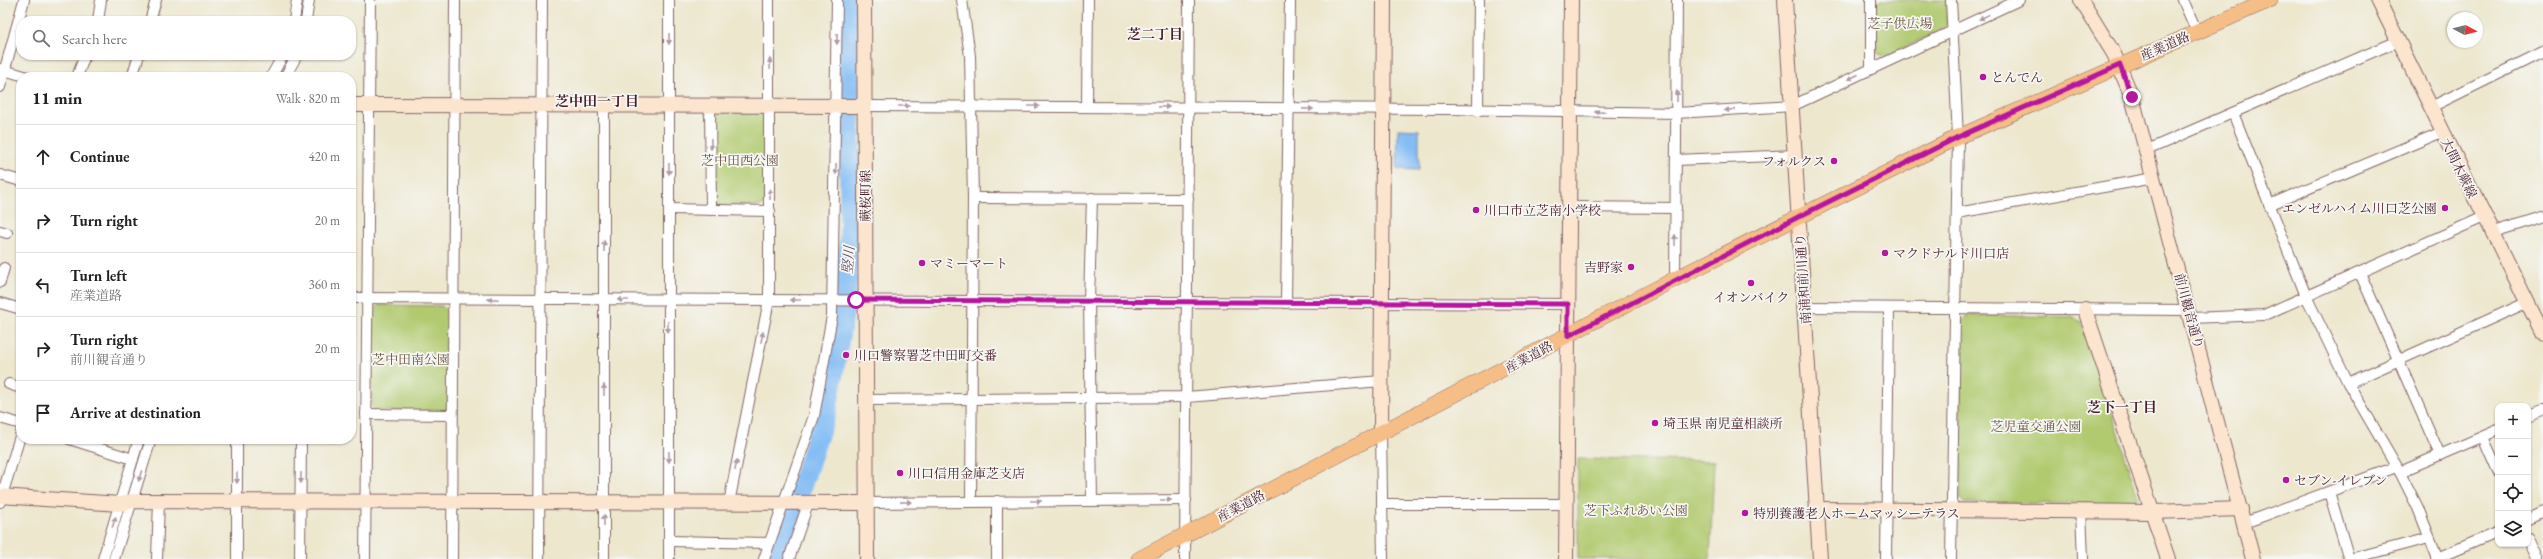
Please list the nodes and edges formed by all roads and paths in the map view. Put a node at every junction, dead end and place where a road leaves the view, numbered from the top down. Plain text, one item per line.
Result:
1 (24, 0) edge
2 (101, 0) edge
3 (156, 0) edge
4 (297, 0) edge
5 (309, 0) edge
6 (370, 0) edge
7 (454, 0) edge
8 (542, 0) edge
9 (669, 0) edge
10 (769, 0) edge
11 (837, 0) edge
12 (864, 0) edge
13 (962, 0) edge
14 (1088, 0) edge
15 (1189, 0) edge
16 (1290, 0) edge
17 (1384, 0) edge
18 (1479, 0) edge
19 (1570, 0) edge
20 (1677, 0) edge
21 (1785, 0) edge
22 (1871, 0) edge
23 (1951, 0) edge
24 (2019, 0) edge
25 (2081, 0) edge
26 (2183, 0) edge
27 (2270, 0) edge
28 (2378, 0) edge
29 (19, 16) edge
30 (99, 16) edge
31 (151, 16) edge
32 (295, 16) edge
33 (307, 16) edge
34 (16, 25) edge
35 (1953, 32) junction
36 (2197, 32) junction
37 (2398, 41) junction
38 (2543, 52) edge
39 (83, 60) edge
40 (137, 60) edge
41 (280, 60) edge
42 (294, 60) edge
43 (2120, 65) junction
44 (2, 69) edge
45 (1871, 69) junction
46 (79, 72) edge
47 (134, 72) edge
48 (274, 72) edge
49 (288, 72) edge
50 (16, 73) edge
51 (0, 87) edge
52 (454, 104) junction
53 (356, 105) edge
54 (368, 105) junction
55 (541, 105) junction
56 (604, 105) junction
57 (669, 105) junction
58 (710, 105) junction
59 (770, 106) junction
60 (839, 106) junction
61 (862, 106) junction
62 (971, 106) junction
63 (1087, 106) junction
64 (1792, 106) junction
65 (2430, 107) junction
66 (1188, 108) junction
67 (1289, 109) junction
68 (1384, 110) junction
69 (1478, 111) junction
70 (1569, 112) junction
71 (1676, 113) junction
72 (2233, 113) junction
73 (2442, 132) junction
74 (1958, 137) junction
75 (2147, 150) junction
76 (1795, 155) junction
77 (1676, 160) junction
78 (0, 175) edge
79 (2154, 178) junction
80 (16, 180) edge
81 (973, 198) junction
82 (1092, 198) junction
83 (1188, 199) junction
84 (2268, 206) junction
85 (1568, 207) junction
86 (1676, 208) junction
87 (669, 209) junction
88 (711, 210) junction
89 (770, 210) junction
90 (1957, 213) junction
91 (1800, 216) junction
92 (2484, 217) junction
93 (2543, 217) edge
94 (2491, 233) junction
95 (4, 268) dead end
96 (2360, 273) junction
97 (1675, 280) junction
98 (0, 282) edge
99 (2306, 296) junction
100 (367, 297) junction
101 (356, 298) edge
102 (452, 298) junction
103 (541, 299) junction
104 (604, 300) junction
105 (668, 300) junction
106 (769, 300) junction
107 (836, 300) junction
108 (861, 300) junction
109 (973, 300) junction
110 (1089, 301) junction
111 (0, 303) edge
112 (1188, 303) junction
113 (1286, 303) junction
114 (2526, 303) junction
115 (1382, 304) junction
116 (1568, 304) junction
117 (1805, 307) junction
118 (16, 308) edge
119 (1889, 308) junction
120 (1955, 309) junction
121 (2085, 310) junction
122 (2190, 314) junction
123 (2542, 331) edge
124 (1568, 336) junction
125 (2398, 360) junction
126 (1382, 381) junction
127 (2348, 383) junction
128 (9, 384) dead end
129 (16, 386) edge
130 (1187, 397) junction
131 (1092, 398) junction
132 (972, 399) junction
133 (866, 400) junction
134 (2543, 411) edge
135 (366, 414) junction
136 (452, 415) junction
137 (2531, 416) edge
138 (0, 418) edge
139 (16, 423) edge
140 (2495, 431) edge
141 (1381, 432) junction
142 (2483, 437) junction
143 (18, 444) edge
144 (87, 444) edge
145 (138, 444) edge
146 (149, 444) edge
147 (237, 444) edge
148 (301, 444) edge
149 (2440, 455) junction
150 (133, 459) junction
151 (2495, 463) edge
152 (2398, 469) junction
153 (2329, 492) junction
154 (1, 498) edge
155 (365, 500) junction
156 (1092, 500) junction
157 (1186, 500) junction
158 (159, 501) junction
159 (237, 501) junction
160 (301, 501) junction
161 (452, 501) junction
162 (970, 501) junction
163 (997, 501) junction
164 (126, 502) junction
165 (541, 502) junction
166 (604, 503) junction
167 (669, 503) junction
168 (729, 503) junction
169 (786, 504) junction
170 (806, 504) junction
171 (867, 504) junction
172 (1382, 504) junction
173 (1566, 504) junction
174 (1817, 509) junction
175 (2241, 509) junction
176 (1887, 510) junction
177 (1951, 510) junction
178 (2081, 511) junction
179 (2154, 512) junction
180 (2543, 512) edge
181 (2531, 518) edge
182 (2244, 523) junction
183 (2495, 533) edge
184 (1186, 535) junction
185 (2429, 538) junction
186 (669, 541) junction
187 (769, 542) junction
188 (2531, 544) edge
189 (2437, 558) edge
190 (103, 559) edge
191 (114, 559) edge
192 (157, 559) edge
193 (236, 559) edge
194 (300, 559) edge
195 (365, 559) edge
196 (452, 559) edge
197 (539, 559) edge
198 (604, 559) edge
199 (669, 559) edge
200 (764, 559) edge
201 (789, 559) edge
202 (867, 559) edge
203 (997, 559) edge
204 (1139, 559) edge
205 (1185, 559) edge
206 (1383, 559) edge
207 (1566, 559) edge
208 (1820, 559) edge
209 (1886, 559) edge
210 (1951, 559) edge
211 (2084, 559) edge
212 (2168, 559) edge
213 (2254, 559) edge
214 (2350, 559) edge
215 (2538, 559) edge

1 - 29 street
2 - 30 street
3 - 31 street
4 - 32 street
5 - 33 street
6 - 54 street
7 - 52 street
8 - 55 street
9 -> 57 street
59 -> 10 street
11 -> 60 street
12 - 61 street, 蕨桜町線
13 - 62 street
14 - 63 street
15 - 66 street
16 - 67 street
17 - 68 street
18 - 69 street
19 - 70 street
71 -> 20 street
21 - 64 street, 南浦和前川通り
22 - 45 street
23 - 35 street
24 -> 35 street
25 - 43 street, 前川観音通り
26 - 36 street
27 - 36 main road, 産業道路
28 - 37 street, 大間木蕨線
34 - 44 street
35 - 45 street
35 - 74 street
36 - 43 main road, 産業道路
37 - 65 street, 大間木蕨線
37 - 72 street
38 - 65 street
39 - 46 street
40 - 47 street
41 - 48 street
42 - 49 street
43 - 74 main road, 産業道路
43 - 75 street, 前川観音通り
44 - 50 street
44 - 51 street
45 -> 64 street
52 - 54 street
52 - 55 street
52 - 102 street
53 - 54 street
54 - 100 street
55 - 56 street
55 - 103 street
56 - 57 street
104 -> 56 street
57 - 58 street
57 -> 87 street
58 - 59 street
58 -> 88 street
59 - 60 street
89 -> 59 street
60 - 61 street
60 -> 107 street
61 -> 62 street
61 - 108 street, 蕨桜町線
62 -> 63 street
62 - 81 street
63 -> 66 street
64 -> 71 street
64 - 76 street, 南浦和前川通り
65 - 73 street, 大間木蕨線
66 - 67 street
66 - 83 street
67 -> 68 street
67 - 113 street
68 - 69 street
68 - 115 street
69 - 70 street
71 -> 70 street
70 - 85 street
71 - 77 street
72 - 75 street
72 - 84 street
73 - 84 street
73 - 92 street, 大間木蕨線
74 - 90 street
74 - 91 main road, 産業道路
75 - 79 street, 前川観音通り
76 - 77 street
76 - 91 street, 南浦和前川通り
77 - 86 street
78 - 80 street
79 - 90 street
79 - 122 street, 前川観音通り
81 - 82 street
81 - 109 street
82 - 83 street
82 - 110 street
83 - 112 street
84 - 99 street
85 - 86 street
85 - 116 street
97 -> 86 street
87 - 88 street
87 - 105 street
88 - 89 street
89 - 106 street
90 - 120 street
91 - 97 main road, 産業道路
91 - 117 street, 南浦和前川通り
92 - 94 street, 大間木蕨線
92 - 96 street
93 - 94 street
94 - 114 street, 大間木蕨線
95 - 98 street
96 - 99 street
96 - 125 street
97 - 124 main road, 産業道路
99 - 122 street
99 - 127 street
100 - 101 street
100 - 102 street
100 - 135 street
103 -> 102 street
102 - 136 street
103 - 104 street
103 - 165 street
105 -> 104 street
166 -> 104 street
105 - 106 street
105 -> 167 street
107 -> 106 street
168 -> 106 street
107 - 108 street
107 - 169 street
108 - 109 street
108 - 133 street, 蕨桜町線
109 - 110 street
109 - 132 street
110 - 112 street
110 - 131 street
111 - 118 street
112 - 113 street
112 - 130 street
113 - 115 street
114 - 123 street, 大間木蕨線
114 - 125 street
115 - 116 street
115 - 126 street
116 - 124 street
117 - 119 street
117 - 174 street, 南浦和前川通り
119 - 120 street
119 - 176 street
120 - 121 street
120 - 177 street
121 - 122 street
121 - 179 street
122 - 175 street, 前川観音通り
124 - 141 main road, 産業道路
124 - 173 street
125 - 127 street
125 - 149 street
126 - 130 street
126 - 141 street
127 - 152 street
128 - 129 street
130 - 131 street
130 - 157 street
131 - 132 street
131 - 156 street
132 - 133 street
132 - 162 street
133 - 171 street, 蕨桜町線
134 - 137 street
135 - 136 street
135 - 155 street
136 - 161 street
138 - 139 street
140 - 142 street
141 - 172 street
141 - 184 main road, 産業道路
142 - 149 street
142 - 151 street
143 - 154 street
144 - 150 street
145 - 150 street
146 -> 164 street
147 -> 159 street
148 -> 160 street
149 - 152 street
150 - 164 street
152 - 153 street
152 - 185 street
153 - 182 street
153 - 214 street
154 - 164 street
155 - 160 street
155 - 161 street
155 - 195 street
156 -> 157 street
163 -> 156 street
157 - 184 street
158 - 159 street
158 - 164 street
158 - 192 street
159 - 160 street
159 - 193 street
160 - 194 street
161 - 165 street
161 - 196 street
162 - 163 street
171 -> 162 street
163 - 203 street
190 -> 164 street
164 - 191 street
165 - 166 street
165 - 197 street
166 - 167 street
198 -> 166 street
167 - 168 street
167 - 186 street
168 - 169 street
169 - 170 street
169 - 187 street
170 - 171 street
170 - 201 street
171 - 202 street, 蕨桜町線
172 - 173 street
172 - 206 street
173 - 207 street
174 - 176 street
174 - 208 street, 南浦和前川通り
175 - 179 street
175 - 182 street, 前川観音通り
176 - 177 street
176 - 209 street
177 - 178 street
177 - 210 street
178 - 179 street
178 - 211 street
179 - 212 street
180 - 181 street
182 - 213 street, 前川観音通り
183 - 189 street
184 - 204 main road, 産業道路
184 - 205 street
185 - 189 street
185 - 214 street
186 - 187 street
186 - 199 street
187 - 200 street
188 - 215 street

